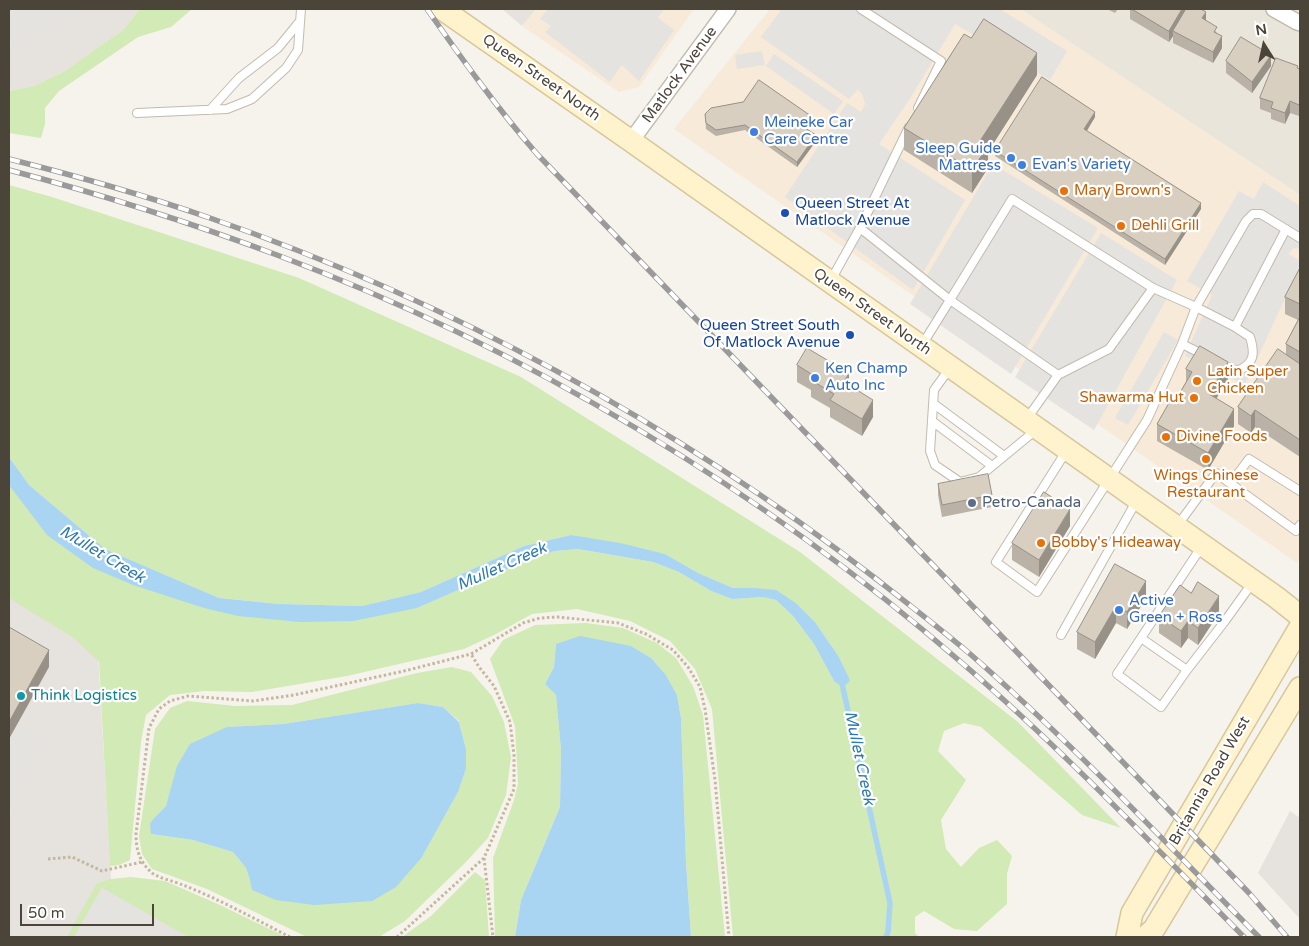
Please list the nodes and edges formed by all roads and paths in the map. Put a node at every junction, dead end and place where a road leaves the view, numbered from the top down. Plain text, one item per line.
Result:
1 (302, 9) edge
2 (442, 9) edge
3 (728, 9) edge
4 (861, 9) edge
5 (1274, 9) edge
6 (300, 21) junction
7 (1300, 23) edge
8 (210, 110) junction
9 (137, 113) dead end
10 (915, 114) edge
11 (911, 123) edge
12 (631, 141) junction
13 (860, 228) junction
14 (1286, 229) junction
15 (1300, 238) edge
16 (830, 282) junction
17 (1153, 288) junction
18 (950, 300) junction
19 (1196, 307) junction
20 (1235, 327) junction
21 (1182, 344) junction
22 (921, 346) junction
23 (950, 368) junction
24 (1058, 375) junction
25 (934, 404) junction
26 (932, 421) junction
27 (1031, 425) junction
28 (1067, 450) junction
29 (1004, 456) junction
30 (992, 466) junction
31 (1109, 479) junction
32 (1231, 484) junction
33 (1300, 491) edge
34 (1137, 500) junction
35 (1300, 525) edge
36 (1176, 527) junction
37 (1202, 546) junction
38 (1253, 582) junction
39 (1300, 616) edge
40 (1300, 627) edge
41 (1062, 635) dead end
42 (1141, 638) junction
43 (471, 654) junction
44 (1187, 670) junction
45 (1300, 688) edge
46 (484, 858) junction
47 (48, 859) dead end
48 (142, 862) junction
49 (290, 937) edge
50 (397, 937) edge
51 (493, 937) edge
52 (729, 937) edge
53 (1127, 937) edge
54 (1145, 937) edge

1 - 6 lane
2 - 12 main road, Queen Street North
3 - 12 street, Matlock Avenue
4 - 10 lane
5 - 7 street
6 - 8 lane
6 - 8 lane
8 - 9 lane
11 - 13 lane
12 - 16 main road, Queen Street North
13 - 16 lane
13 - 18 lane
14 - 15 lane
14 - 19 lane
14 - 20 lane
16 - 22 main road, Queen Street North
17 - 18 lane
17 - 19 lane
17 - 24 lane
18 - 22 lane
18 - 24 lane
19 - 20 lane
19 - 21 lane
20 - 21 lane
21 - 31 lane
22 - 23 main road, Queen Street North
23 - 25 lane
23 - 27 main road, Queen Street North
24 - 27 lane
25 - 26 lane
25 - 29 lane
26 - 30 lane
26 - 30 lane
27 - 28 main road, Queen Street North
27 - 29 lane
28 - 31 main road, Queen Street North
28 - 31 lane
29 - 30 lane
31 - 34 main road, Queen Street North
32 - 33 lane
32 - 35 lane
32 - 36 lane
34 - 36 main road, Queen Street North
34 - 41 lane
36 - 37 main road, Queen Street North
37 - 38 main road, Queen Street North
37 - 42 lane
38 - 39 main road, Queen Street North
38 - 44 lane
40 - 53 main road, Britannia Road West
42 - 44 lane
42 - 44 lane
43 - 46 path
43 - 48 path
43 - 52 path
45 - 54 main road, Britannia Road West
46 - 50 path
46 - 51 path
47 - 48 path
48 - 49 path

